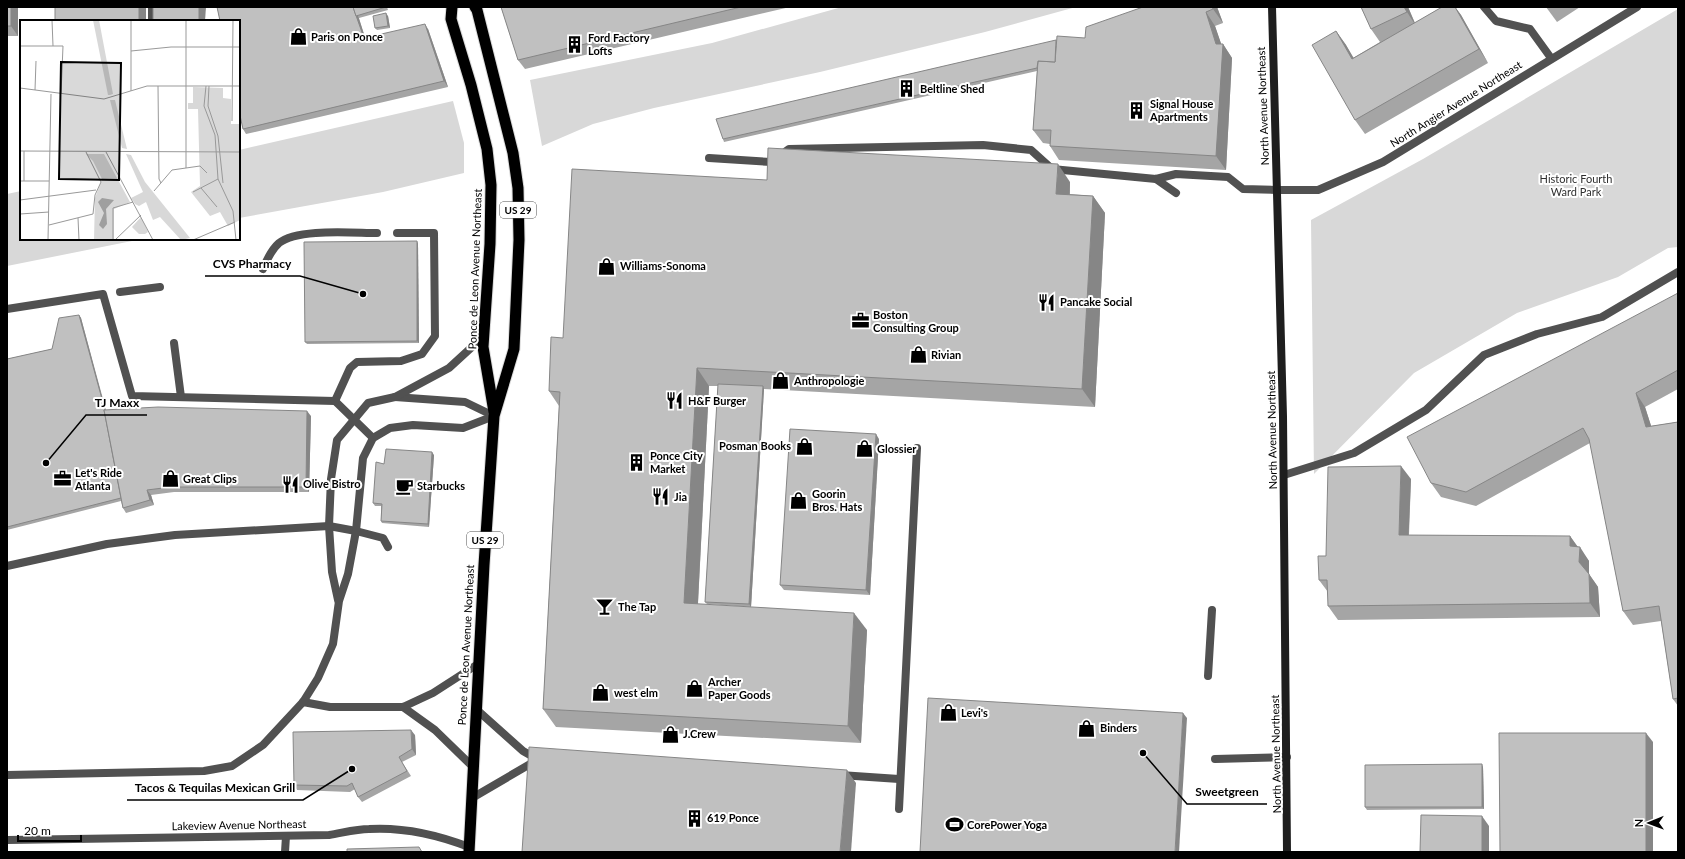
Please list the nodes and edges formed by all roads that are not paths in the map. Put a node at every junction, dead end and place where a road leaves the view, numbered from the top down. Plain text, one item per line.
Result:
1 (152, 7) edge
2 (452, 7) edge
3 (474, 7) edge
4 (1272, 7) edge
5 (1484, 7) edge
6 (1637, 7) edge
7 (152, 20) edge
8 (1551, 58) junction
9 (709, 158) dead end
10 (1156, 179) junction
11 (1277, 190) junction
12 (1176, 193) dead end
13 (377, 233) dead end
14 (397, 233) dead end
15 (263, 269) dead end
16 (1678, 272) edge
17 (160, 286) dead end
18 (120, 292) dead end
19 (7, 309) edge
20 (484, 330) junction
21 (174, 343) dead end
22 (394, 396) junction
23 (181, 397) junction
24 (335, 400) junction
25 (494, 416) junction
26 (353, 419) junction
27 (373, 438) junction
28 (917, 448) dead end
29 (1284, 475) junction
30 (329, 526) junction
31 (356, 531) junction
32 (388, 547) dead end
33 (7, 566) edge
34 (338, 601) junction
35 (1212, 610) dead end
36 (478, 664) junction
37 (1208, 676) dead end
38 (303, 702) junction
39 (403, 708) junction
40 (476, 708) junction
41 (1287, 757) junction
42 (1215, 759) dead end
43 (473, 767) junction
44 (833, 774) edge
45 (7, 775) edge
46 (899, 779) junction
47 (472, 798) junction
48 (899, 809) dead end
49 (286, 836) junction
50 (7, 840) edge
51 (469, 850) edge
52 (285, 852) edge
53 (1287, 852) edge

1 - 7 street
2 - 20 highway, Ponce de Leon Avenue Northeast / US 29
3 - 25 highway, Ponce de Leon Avenue Northeast / US 29
4 - 11 main road, North Avenue Northeast
5 - 8 street
6 - 8 street, North Angier Avenue Northeast
8 - 11 street, North Angier Avenue Northeast
9 - 10 street
10 - 11 street, North Angier Avenue Northeast
10 - 12 street
11 - 29 main road, North Avenue Northeast
13 - 15 street
14 - 24 street
16 - 29 street
17 - 18 street
19 - 23 street
20 - 22 street
20 - 25 highway, Ponce de Leon Avenue Northeast / US 29
21 - 23 street
22 - 25 street
22 - 26 street
23 - 24 street
24 - 26 street
25 - 27 street
25 - 36 highway, Ponce de Leon Avenue Northeast / US 29
26 - 27 street
26 - 30 street
27 - 31 street
28 - 46 street
29 - 41 main road, North Avenue Northeast
30 - 31 street
30 - 33 street
30 - 34 street
31 - 32 street
31 - 34 street
34 - 38 street
35 - 37 street
36 - 39 street
36 - 40 highway, Ponce de Leon Avenue Northeast / US 29
38 - 39 street
38 - 45 street
39 - 43 street
40 - 43 highway, Ponce de Leon Avenue Northeast / US 29
40 - 47 street
41 - 42 street
41 - 53 main road, North Avenue Northeast
43 - 47 highway, Ponce de Leon Avenue Northeast / US 29
44 - 46 street
46 - 48 street
47 - 51 highway, Ponce de Leon Avenue Northeast / US 29
49 - 50 street, Lakeview Avenue Northeast
49 - 51 street, Lakeview Avenue Northeast
49 - 52 street

